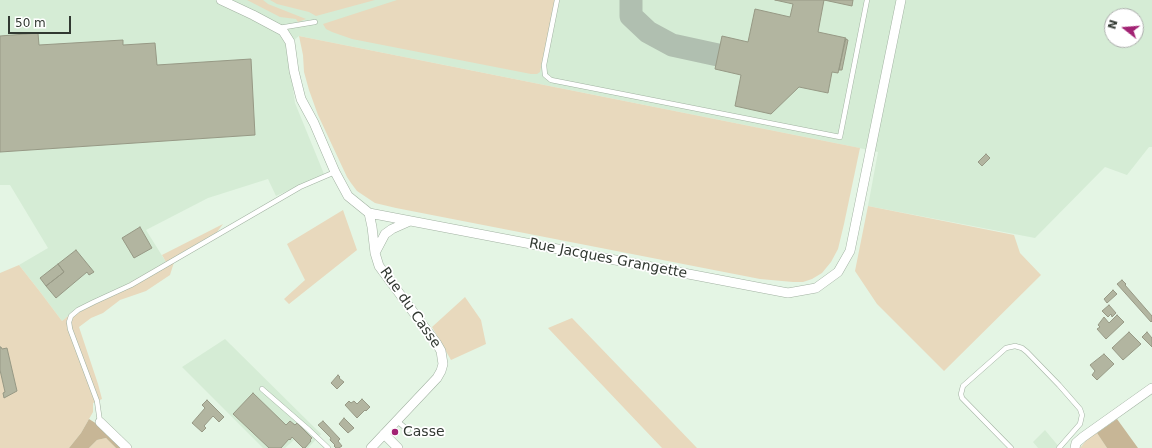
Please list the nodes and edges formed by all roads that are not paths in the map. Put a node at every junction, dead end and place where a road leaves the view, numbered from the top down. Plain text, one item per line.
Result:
1 (221, 0) edge
2 (557, 0) edge
3 (867, 0) edge
4 (901, 0) edge
5 (315, 22) dead end
6 (277, 28) junction
7 (335, 172) junction
8 (369, 213) junction
9 (410, 221) junction
10 (375, 253) junction
11 (1152, 388) edge
12 (262, 389) dead end
13 (397, 421) junction
14 (100, 422) joint
15 (408, 430) dead end
16 (384, 434) junction
17 (127, 448) edge
18 (328, 448) edge
19 (371, 448) edge
20 (398, 448) edge
21 (1011, 448) edge
22 (1059, 448) edge
23 (1075, 448) edge

1 - 6 street, Rue Jacques Grangette
2 - 3 lane
4 - 9 street, Rue Jacques Grangette
5 - 6 lane
6 - 7 street, Rue Jacques Grangette
7 - 8 street, Rue Jacques Grangette
7 - 14 lane
8 - 9 street, Rue Jacques Grangette
8 - 10 street, Rue du Casse
9 - 10 street
10 - 13 street, Rue du Casse
11 - 23 street
12 - 18 lane
13 - 15 lane
13 - 16 street, Rue du Casse
14 - 17 street
16 - 19 street, Rue du Casse
16 - 20 street
21 - 22 lane

